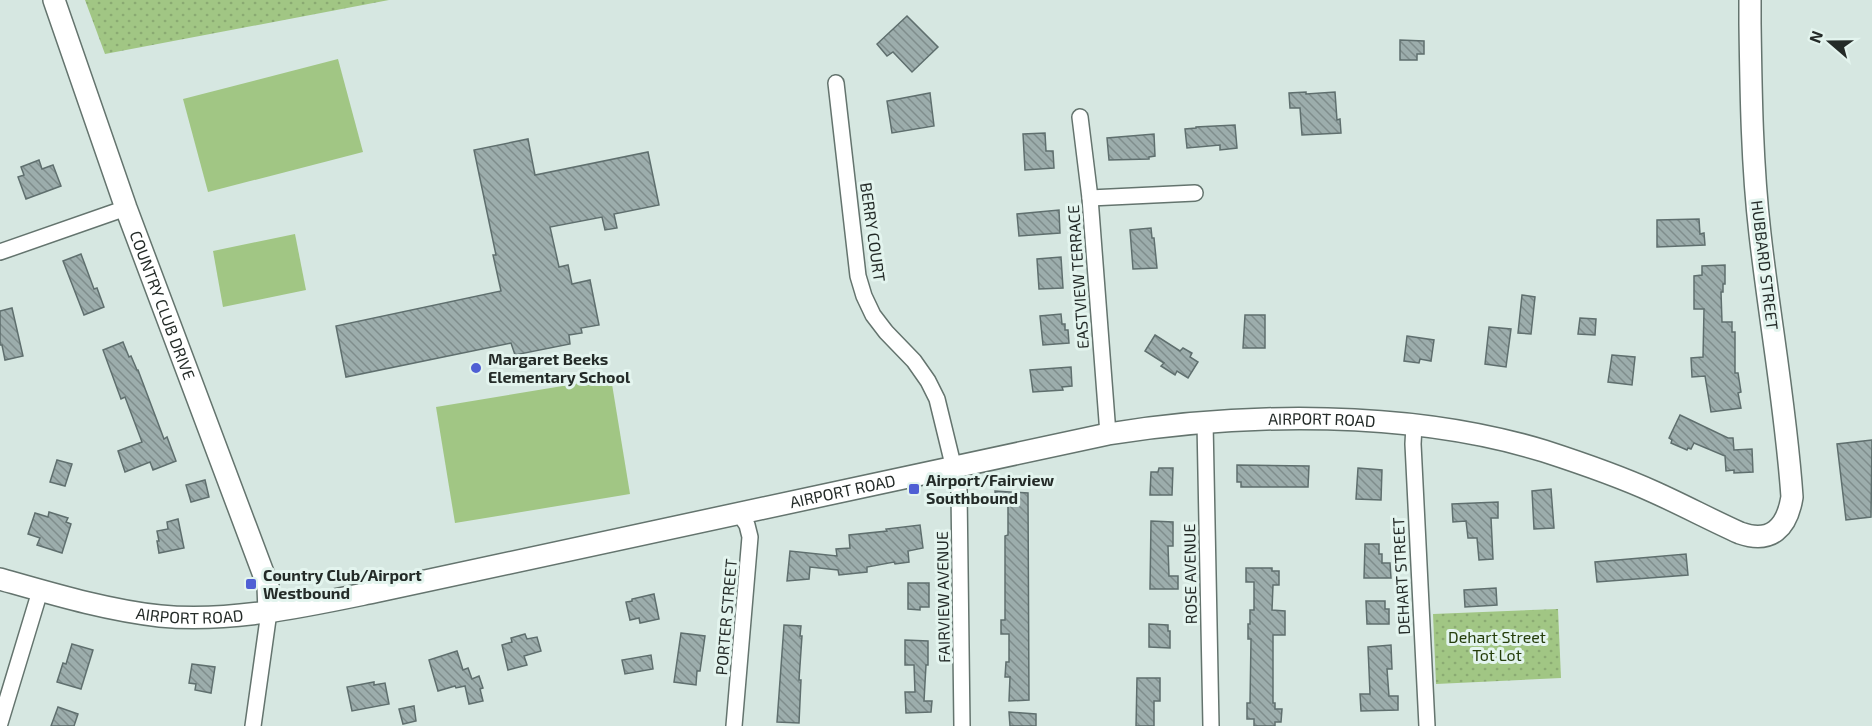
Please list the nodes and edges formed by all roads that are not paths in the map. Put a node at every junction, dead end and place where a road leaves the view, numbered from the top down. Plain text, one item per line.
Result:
1 (54, 0) edge
2 (1750, 0) edge
3 (836, 83) dead end
4 (1080, 117) dead end
5 (1195, 193) dead end
6 (1090, 198) junction
7 (126, 208) junction
8 (0, 252) edge
9 (1204, 422) junction
10 (1414, 424) junction
11 (1108, 434) junction
12 (954, 467) junction
13 (739, 513) junction
14 (1780, 528) joint
15 (0, 579) edge
16 (40, 591) junction
17 (269, 612) junction
18 (0, 723) edge
19 (253, 726) edge
20 (734, 726) edge
21 (962, 726) edge
22 (1211, 726) edge
23 (1427, 726) edge

1 - 7 street, COUNTRY CLUB DRIVE
2 - 14 street, HUBBARD STREET
3 - 12 street, BERRY COURT
4 - 6 street, EASTVIEW TERRACE
5 - 6 street
6 - 11 street, EASTVIEW TERRACE
7 - 8 street
7 - 17 street, COUNTRY CLUB DRIVE
9 - 10 street, AIRPORT ROAD
9 - 11 street, AIRPORT ROAD
9 - 22 street, ROSE AVENUE
10 - 14 street, AIRPORT ROAD
10 - 23 street, DEHART STREET
11 - 12 street, AIRPORT ROAD
12 - 13 street, AIRPORT ROAD
12 - 21 street, FAIRVIEW AVENUE
13 - 17 street, AIRPORT ROAD
13 - 20 street, PORTER STREET
15 - 16 street, AIRPORT ROAD
16 - 17 street, AIRPORT ROAD
16 - 18 street
17 - 19 street

